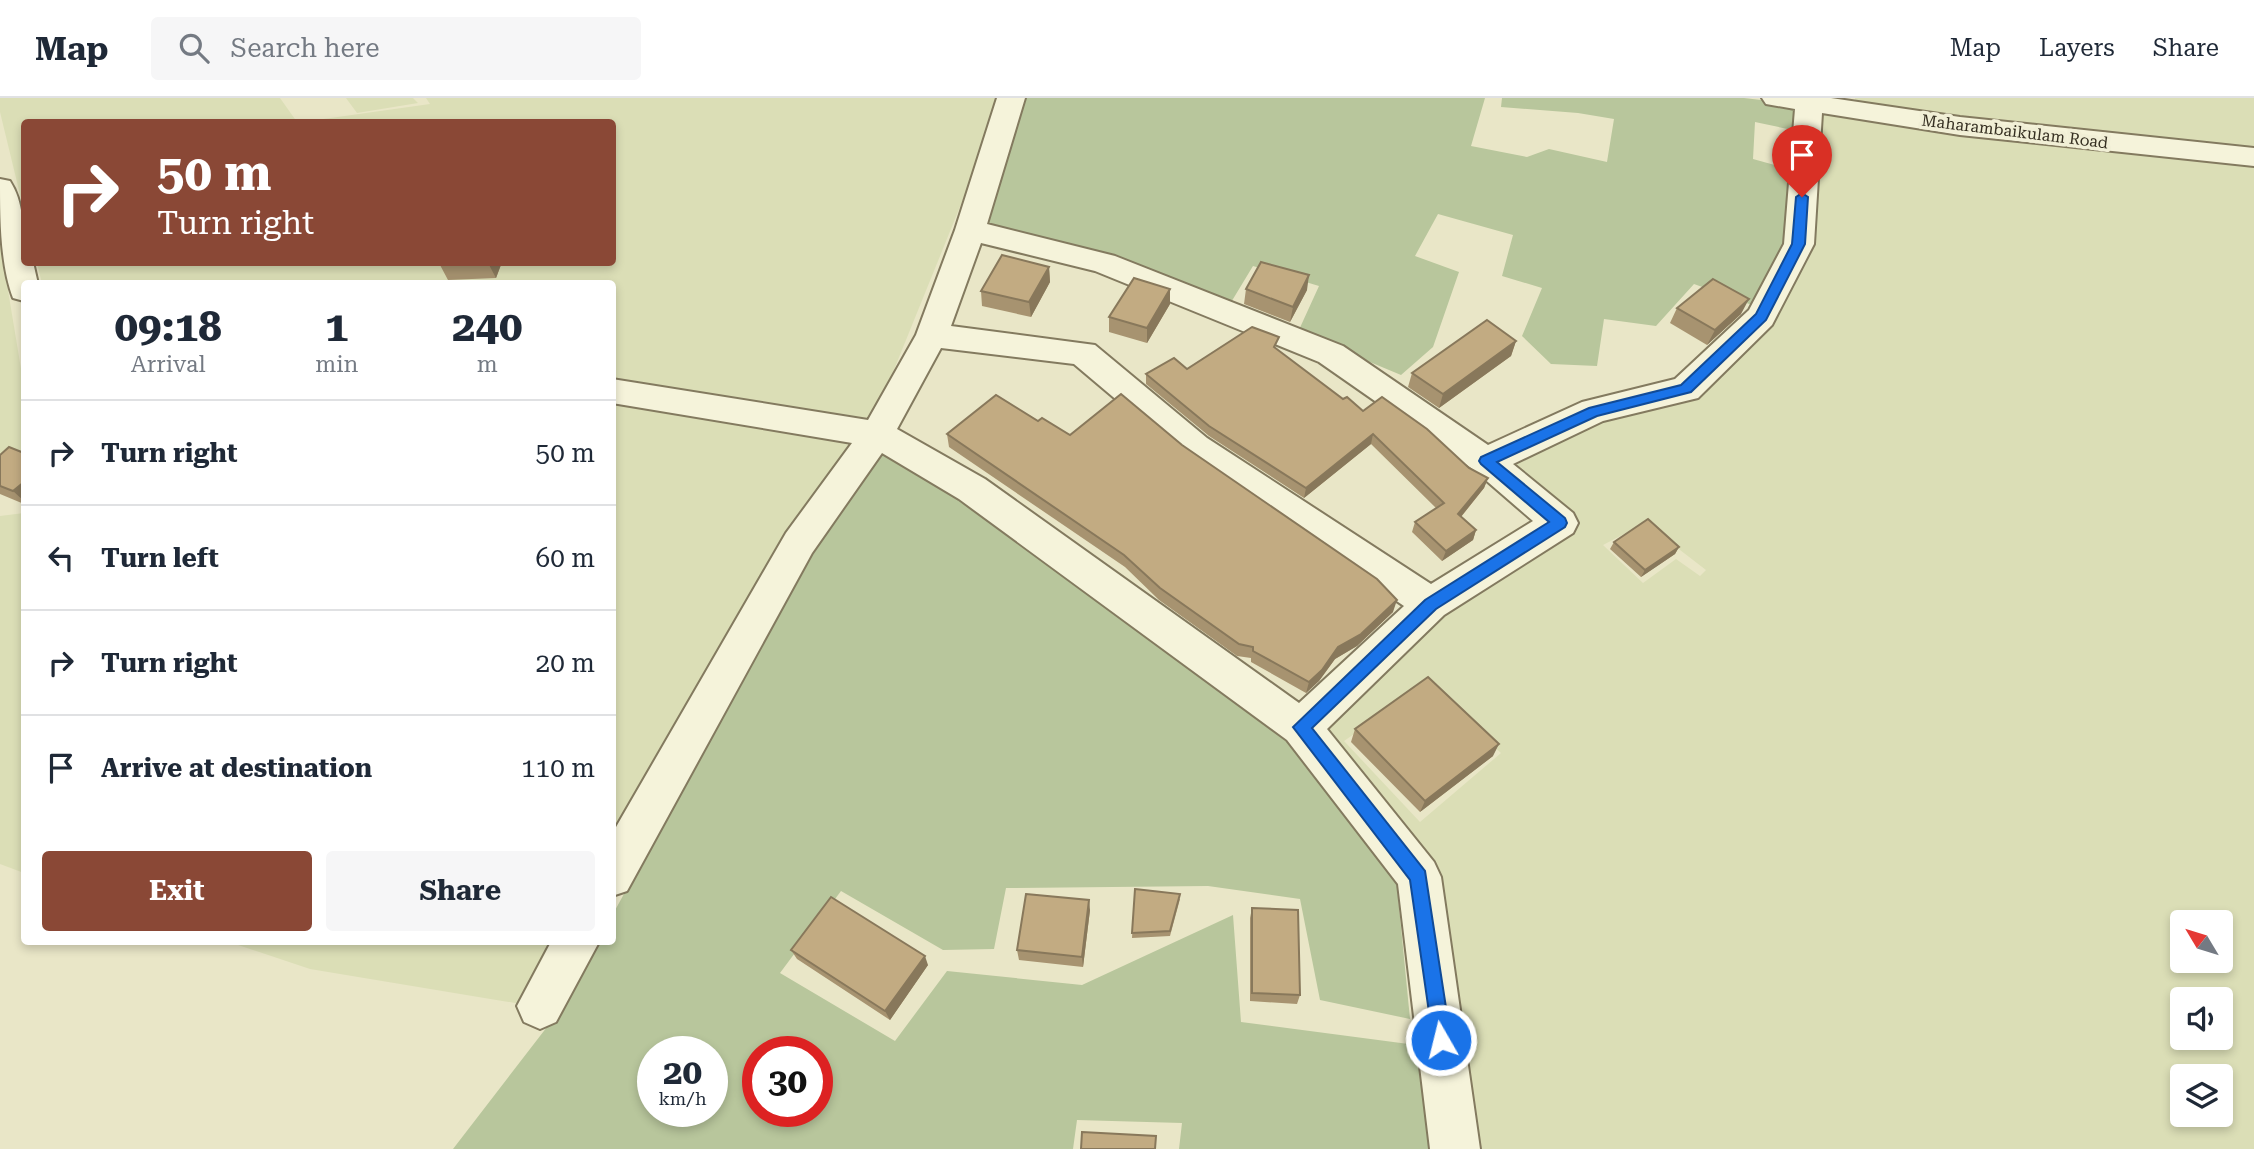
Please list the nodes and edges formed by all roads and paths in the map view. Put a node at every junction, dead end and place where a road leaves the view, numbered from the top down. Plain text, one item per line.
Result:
1 (1012, 98) edge
2 (1776, 98) edge
3 (1809, 103) junction
4 (2254, 157) edge
5 (0, 188) edge
6 (970, 230) junction
7 (22, 280) edge
8 (932, 335) junction
9 (616, 392) edge
10 (877, 434) junction
11 (1486, 461) junction
12 (1431, 604) junction
13 (1301, 727) junction
14 (616, 869) edge
15 (574, 945) edge
16 (540, 1006) dead end
17 (1455, 1149) edge

1 - 6 street
2 - 3 street, Maharambaikulam Road
3 - 4 street, Maharambaikulam Road
3 - 11 street
5 - 7 street
6 - 8 street
6 - 11 street
8 - 10 street
8 - 12 street
9 - 10 street
10 - 13 street
10 - 14 street
11 - 12 street
12 - 13 street
13 - 17 street
15 - 16 street

